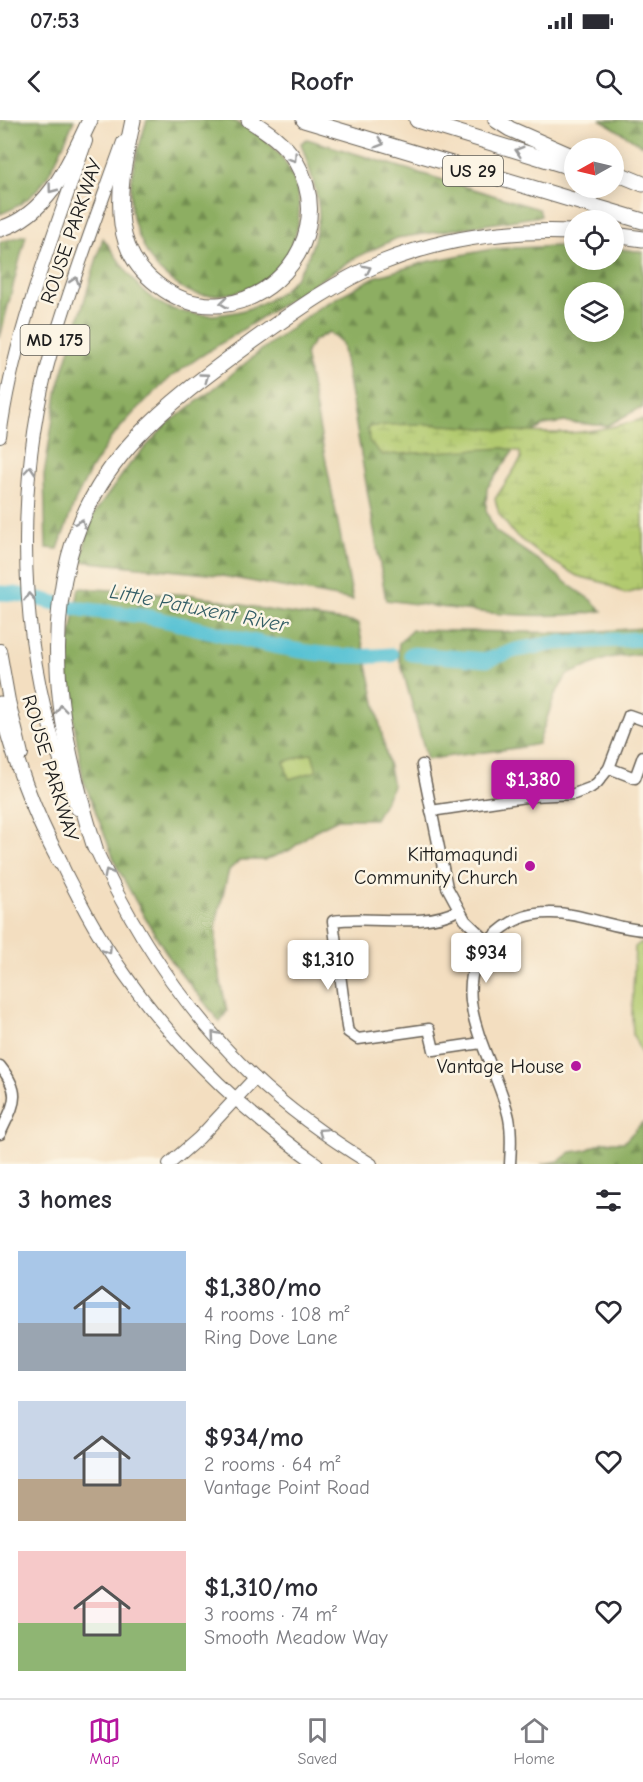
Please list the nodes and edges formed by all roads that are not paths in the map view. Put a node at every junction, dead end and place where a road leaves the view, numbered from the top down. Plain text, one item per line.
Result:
1 (92, 120) edge
2 (132, 120) edge
3 (249, 120) edge
4 (304, 120) edge
5 (417, 120) edge
6 (496, 120) edge
7 (564, 153) edge
8 (564, 165) edge
9 (624, 177) edge
10 (624, 181) edge
11 (643, 186) edge
12 (643, 221) edge
13 (0, 229) edge
14 (564, 232) edge
15 (624, 236) edge
16 (643, 239) edge
17 (0, 437) edge
18 (0, 650) edge
19 (0, 704) edge
20 (643, 720) edge
21 (643, 756) edge
22 (422, 765) dead end
23 (609, 768) junction
24 (431, 811) junction
25 (94, 848) junction
26 (60, 862) junction
27 (458, 910) junction
28 (643, 930) edge
29 (488, 942) junction
30 (481, 1043) junction
31 (0, 1066) edge
32 (255, 1078) junction
33 (236, 1099) junction
34 (0, 1134) edge
35 (169, 1164) edge
36 (317, 1164) edge
37 (371, 1164) edge
38 (510, 1164) edge

1 -> 13 highway
1 - 17 main road, ROUSE PARKWAY / MD 175
3 -> 2 highway
25 -> 2 main road, ROUSE PARKWAY / MD 175
4 -> 12 highway, US 29
8 -> 5 highway, US 29
6 - 7 highway
9 - 11 highway
10 - 11 highway
25 -> 14 highway
15 - 16 highway
18 - 26 main road, ROUSE PARKWAY
19 - 26 highway
20 - 23 street
21 - 23 street
22 - 24 street
23 - 24 street
24 - 27 street
32 -> 25 main road, ROUSE PARKWAY
26 -> 33 main road, ROUSE PARKWAY
27 - 29 street
27 - 30 street
28 - 29 street
29 - 30 street
30 - 38 street
31 - 34 street
32 - 33 main road
37 -> 32 main road, ROUSE PARKWAY
33 - 35 main road
33 - 36 main road, ROUSE PARKWAY

